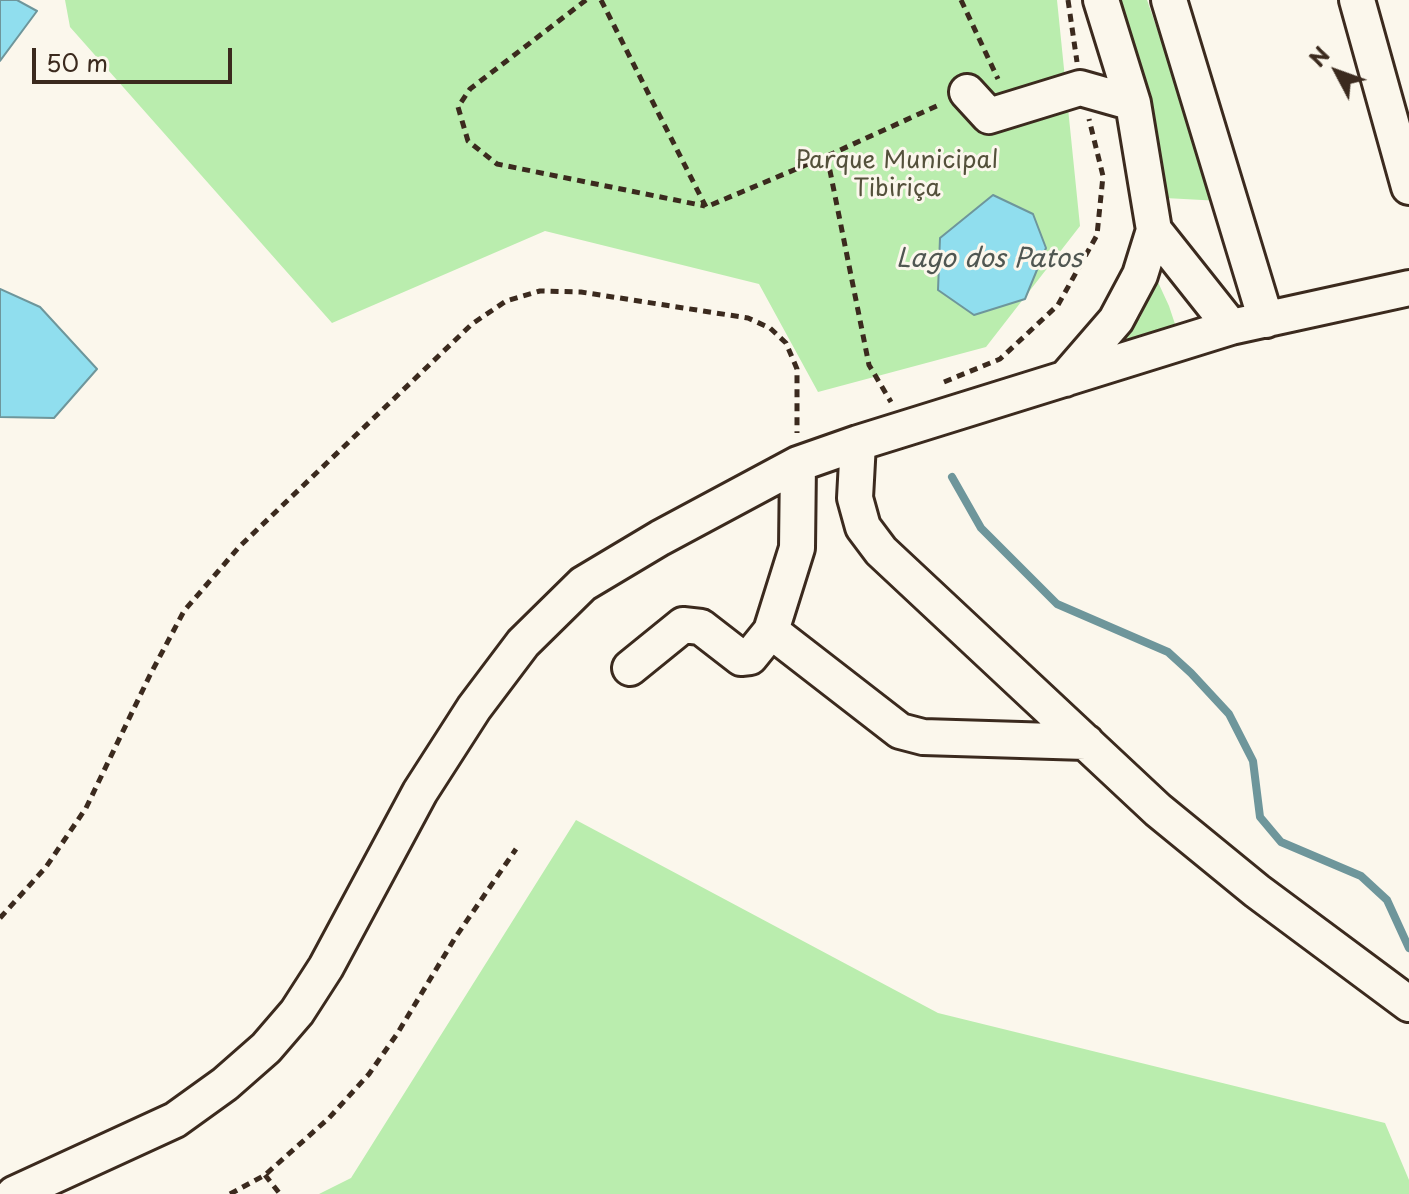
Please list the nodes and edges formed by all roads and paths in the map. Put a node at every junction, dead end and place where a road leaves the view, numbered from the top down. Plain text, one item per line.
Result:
1 (586, 0) edge
2 (601, 0) edge
3 (961, 0) edge
4 (1068, 0) edge
5 (1101, 0) edge
6 (1169, 0) edge
7 (1357, 0) edge
8 (1080, 88) junction
9 (967, 92) junction
10 (1133, 103) junction
11 (827, 156) junction
12 (1409, 187) edge
13 (706, 207) junction
14 (1154, 230) junction
15 (1409, 288) edge
16 (1266, 320) junction
17 (1231, 327) junction
18 (1065, 379) junction
19 (932, 387) dead end
20 (892, 403) dead end
21 (858, 443) junction
22 (798, 464) junction
23 (771, 631) junction
24 (630, 668) dead end
25 (1086, 742) junction
26 (516, 849) dead end
27 (0, 918) edge
28 (1409, 1004) edge
29 (265, 1175) junction
30 (14, 1194) edge
31 (230, 1194) edge
32 (280, 1194) edge

1 - 13 path
2 - 13 path
3 - 9 path
4 - 8 path
5 - 10 street
6 - 16 street
7 - 12 street
8 - 9 street
8 - 10 street
8 - 19 path
9 - 11 path
10 - 14 street
11 - 13 path
11 - 20 path
14 - 17 street
14 - 18 street
15 - 16 street
16 - 17 street
17 - 18 street
18 - 21 street
21 - 22 street
21 - 25 street
22 - 23 street
22 - 27 path
22 - 30 street
23 - 24 street
23 - 25 street
25 - 28 street
26 - 29 path
29 - 31 path
29 - 32 path

